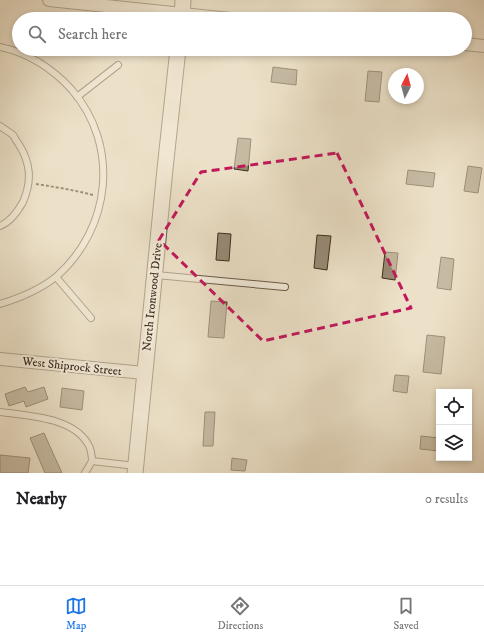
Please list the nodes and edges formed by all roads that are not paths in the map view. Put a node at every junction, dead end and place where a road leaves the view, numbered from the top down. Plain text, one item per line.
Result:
1 (49, 0) edge
2 (182, 11) edge
3 (472, 45) edge
4 (484, 46) edge
5 (0, 47) edge
6 (12, 51) edge
7 (26, 56) edge
8 (177, 56) edge
9 (118, 65) dead end
10 (77, 97) junction
11 (0, 126) edge
12 (0, 226) edge
13 (154, 275) junction
14 (56, 277) junction
15 (285, 287) dead end
16 (0, 304) edge
17 (91, 318) dead end
18 (0, 359) edge
19 (144, 374) junction
20 (0, 412) edge
21 (92, 461) junction
22 (136, 469) edge
23 (85, 473) edge

1 - 2 street
3 - 4 street
5 - 6 lane
7 - 10 lane
8 - 13 street, North Ironwood Drive
9 - 10 lane
10 - 14 lane
11 - 12 lane
13 - 15 lane
13 - 19 street, North Ironwood Drive
14 - 16 lane
14 - 17 lane
18 - 19 street, West Shiprock Street
19 - 22 street, North Ironwood Drive
20 - 21 lane
21 - 22 lane
21 - 23 lane

